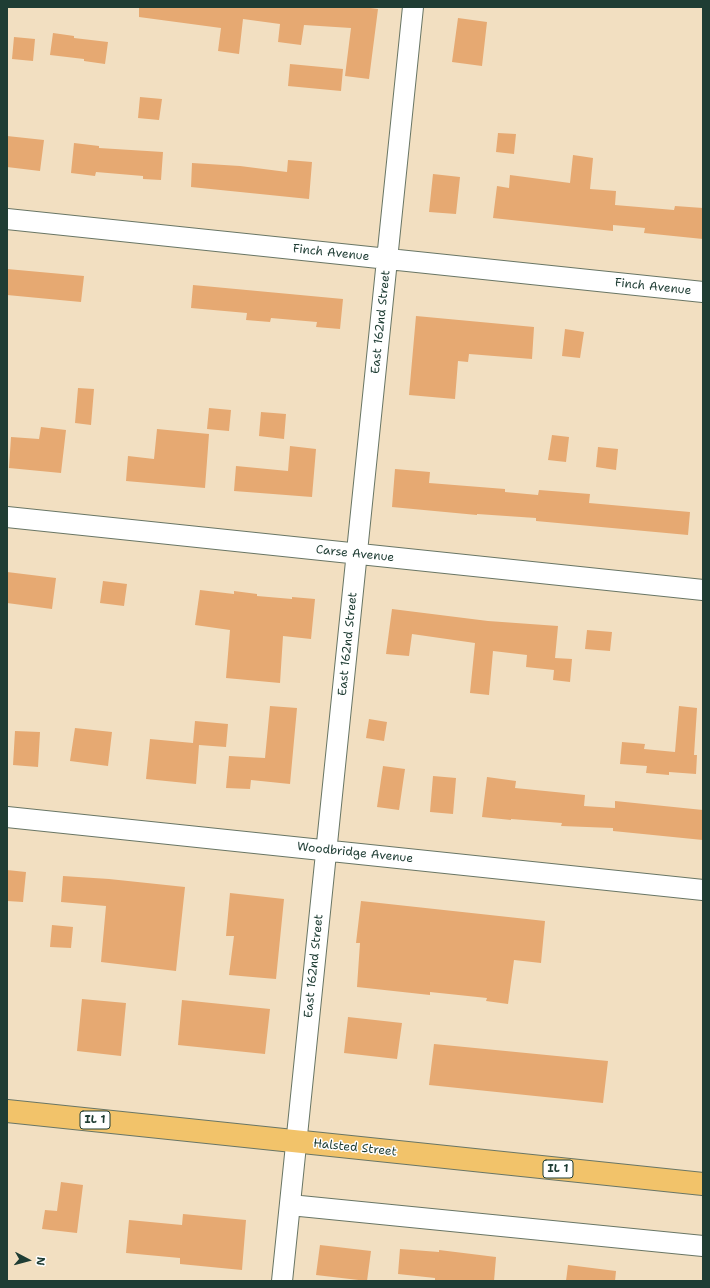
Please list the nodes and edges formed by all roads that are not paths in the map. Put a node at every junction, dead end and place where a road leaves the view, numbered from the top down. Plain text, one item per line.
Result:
1 (413, 7) edge
2 (7, 219) edge
3 (387, 259) junction
4 (703, 292) edge
5 (7, 517) edge
6 (357, 554) junction
7 (703, 590) edge
8 (7, 817) edge
9 (326, 850) junction
10 (703, 890) edge
11 (7, 1111) edge
12 (296, 1142) junction
13 (703, 1184) edge
14 (290, 1205) junction
15 (703, 1246) edge
16 (282, 1281) edge

1 - 3 street, East 162nd Street
2 - 3 street, Finch Avenue
3 - 4 street, Finch Avenue
3 - 6 street, East 162nd Street
5 - 6 street, Carse Avenue
6 - 7 street, Carse Avenue
6 - 9 street, East 162nd Street
8 - 9 street, Woodbridge Avenue
9 - 10 street, Woodbridge Avenue
9 - 12 street, East 162nd Street
11 - 12 main road, Halsted Street / IL 1
12 - 13 main road, Halsted Street / IL 1
12 - 14 street, East 162nd Street
14 - 15 street
14 - 16 street, East 162nd Street

